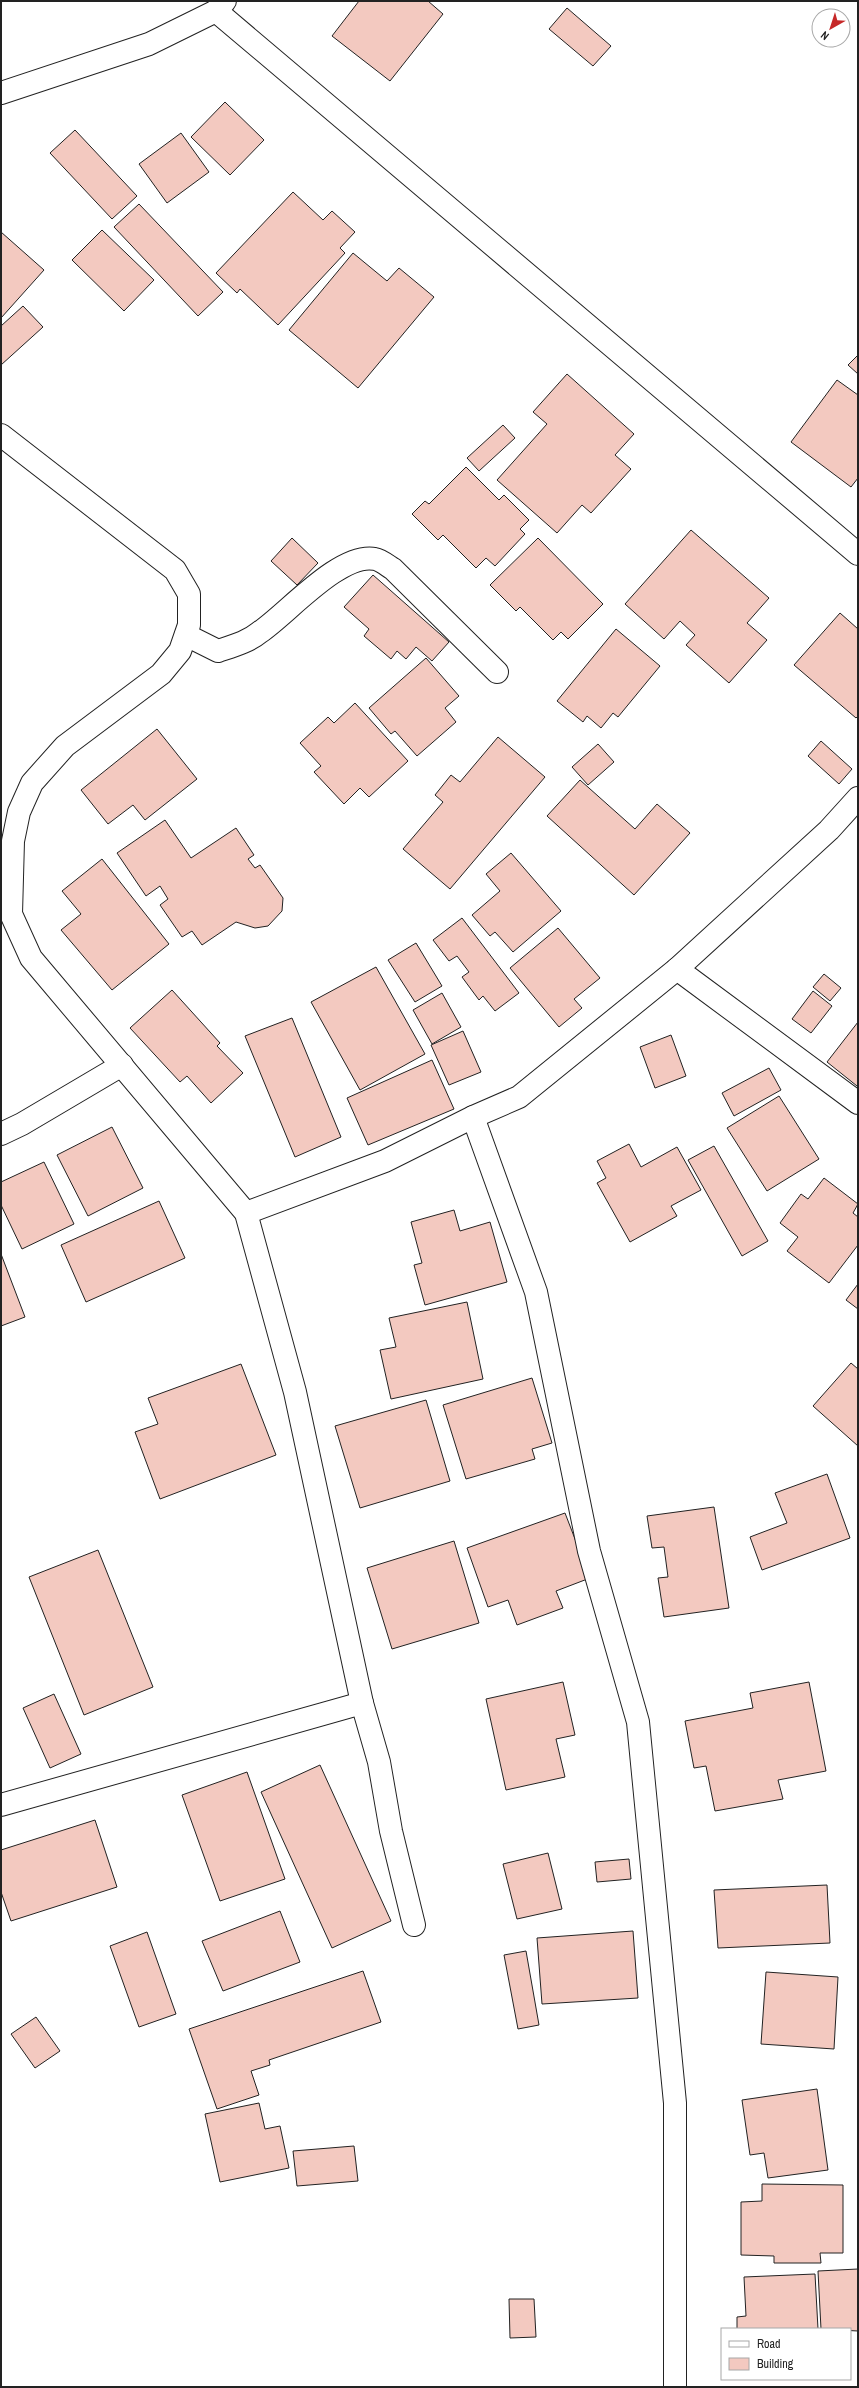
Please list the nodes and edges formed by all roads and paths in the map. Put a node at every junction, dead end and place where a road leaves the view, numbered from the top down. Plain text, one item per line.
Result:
1 (220, 6) edge
2 (1, 93) edge
3 (1, 435) edge
4 (858, 554) edge
5 (186, 635) junction
6 (497, 672) dead end
7 (858, 798) edge
8 (677, 969) junction
9 (122, 1065) junction
10 (858, 1103) edge
11 (473, 1117) junction
12 (1, 1134) edge
13 (246, 1213) junction
14 (362, 1703) junction
15 (1, 1805) edge
16 (414, 1925) dead end
17 (675, 2387) edge

1 - 2 street
1 - 4 street
3 - 5 street
5 - 6 street
5 - 9 street
7 - 8 street
8 - 10 street
8 - 11 street
9 - 12 street
9 - 13 street
11 - 13 street
11 - 17 street
13 - 14 street
14 - 15 street
14 - 16 street

